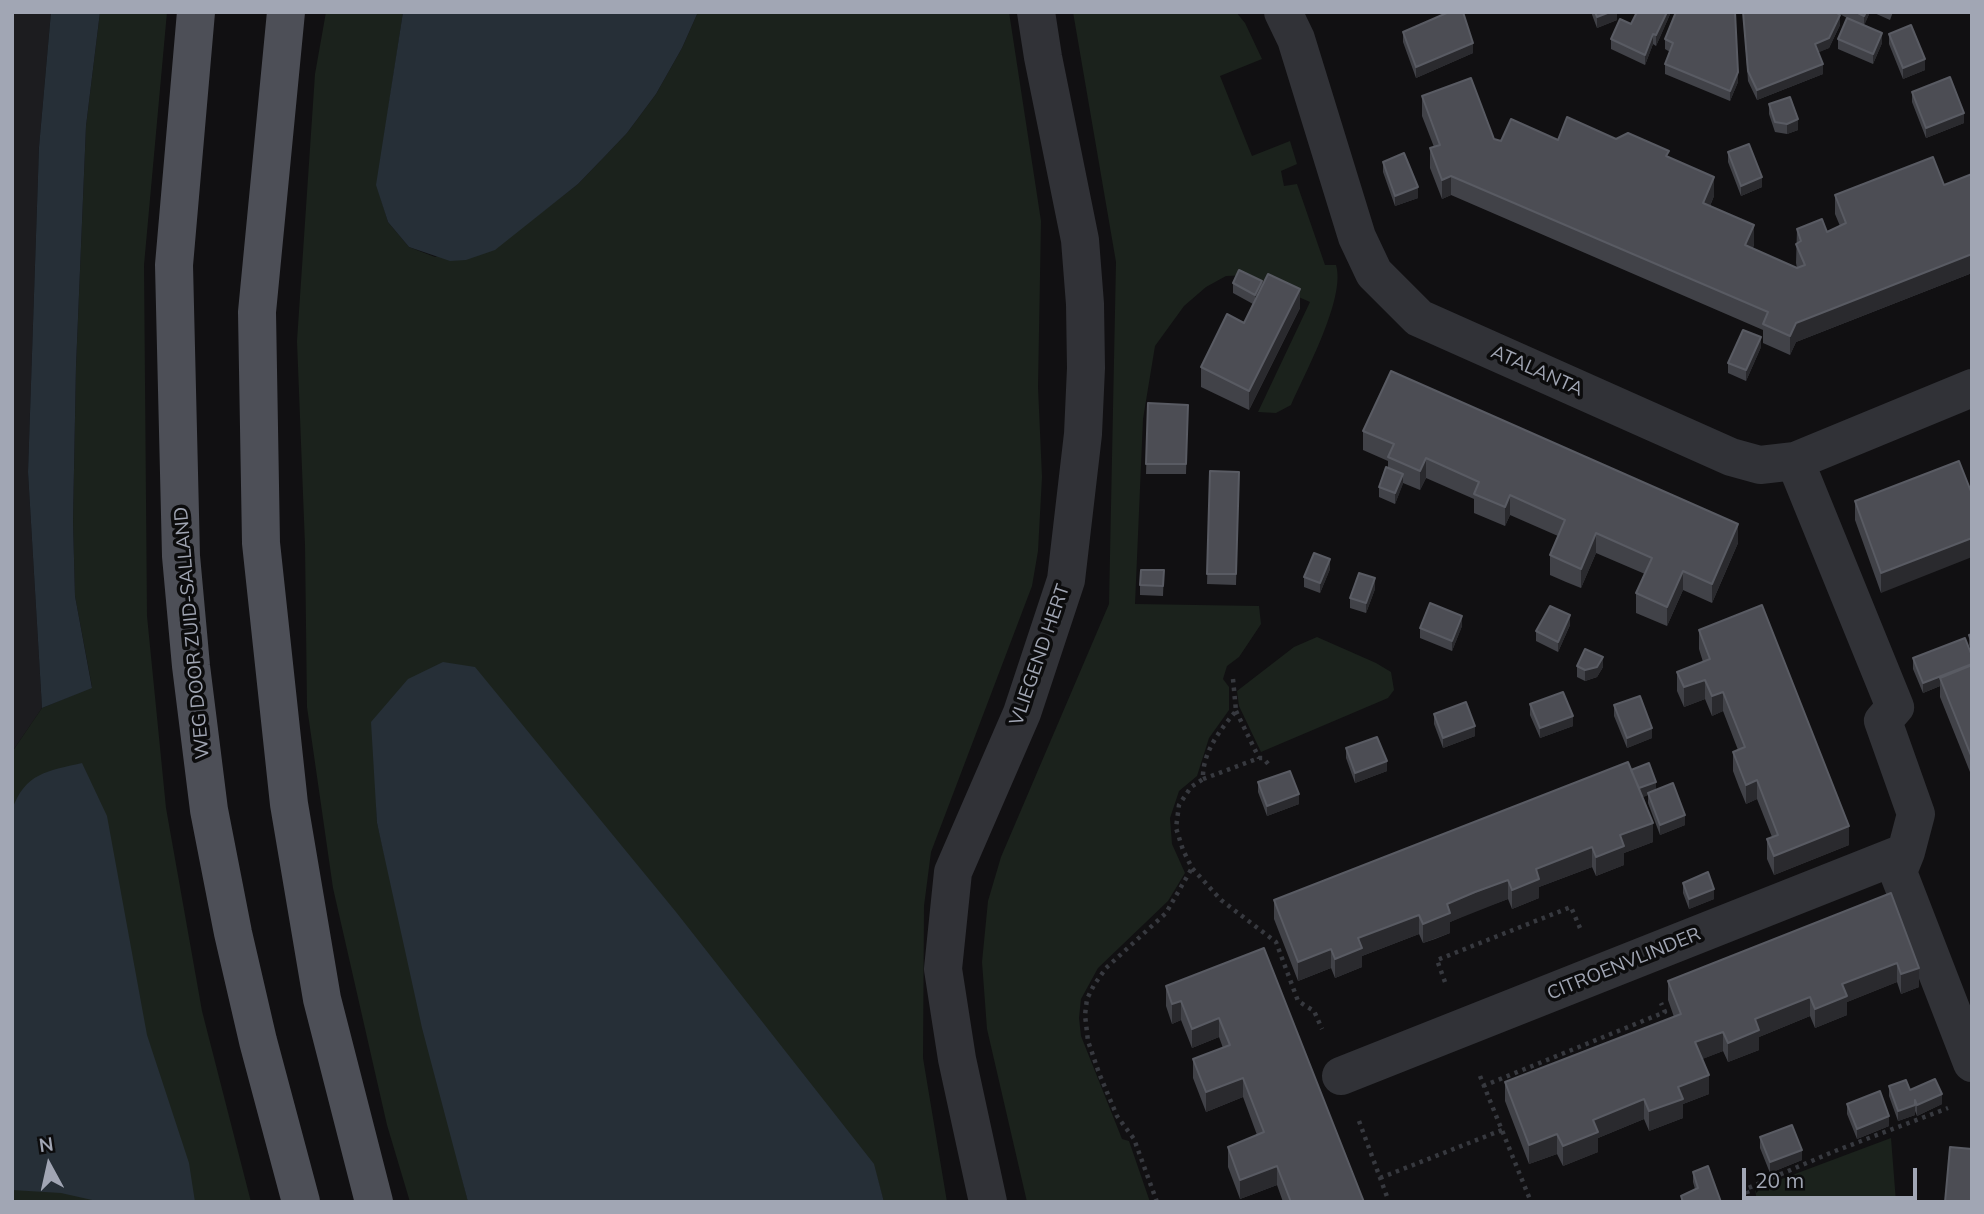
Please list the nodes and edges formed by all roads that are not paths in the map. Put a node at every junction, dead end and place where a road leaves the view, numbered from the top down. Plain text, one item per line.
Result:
1 (196, 12) edge
2 (286, 12) edge
3 (1036, 12) edge
4 (1283, 12) edge
5 (1972, 388) edge
6 (1795, 461) junction
7 (1906, 852) junction
8 (1972, 1063) edge
9 (1341, 1076) road end
10 (301, 1202) edge
11 (374, 1202) edge
12 (988, 1202) edge

1 - 10 main road, WEG DOOR ZUID-SALLAND
2 - 11 main road
3 - 12 street, VLIEGEND HERT
4 - 6 street, ATALANTA
5 - 6 street, ATALANTA
6 - 7 street
7 - 8 street
7 - 9 street, CITROENVLINDER

